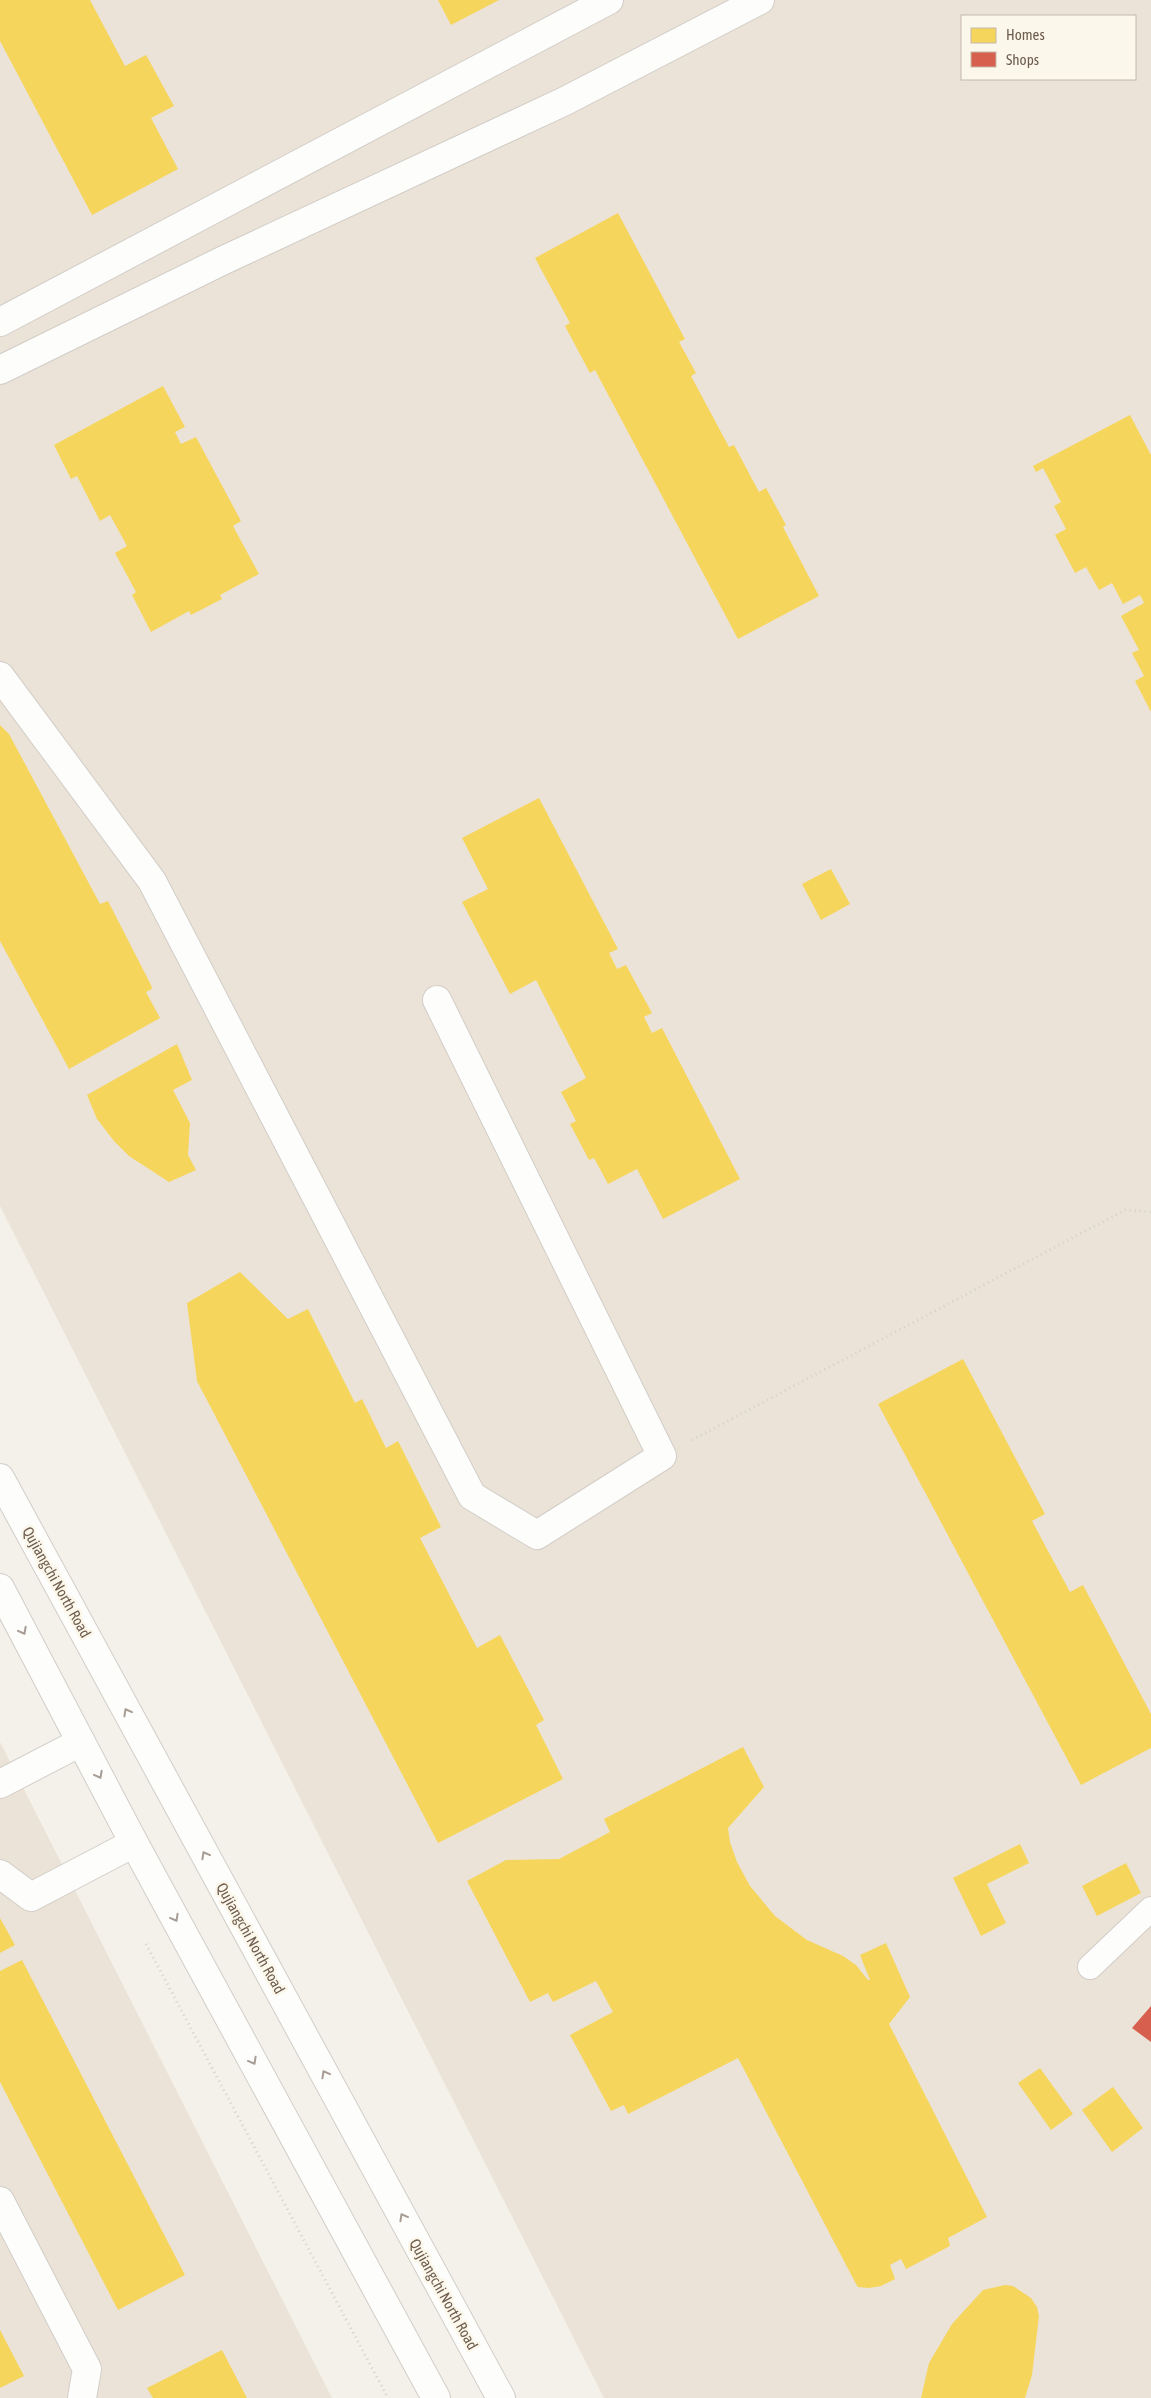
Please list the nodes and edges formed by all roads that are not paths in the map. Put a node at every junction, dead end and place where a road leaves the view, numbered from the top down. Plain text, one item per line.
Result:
1 (609, 0) edge
2 (760, 0) edge
3 (0, 322) edge
4 (0, 370) edge
5 (0, 676) edge
6 (437, 1000) dead end
7 (0, 1478) edge
8 (0, 1588) edge
9 (82, 1742) junction
10 (0, 1784) edge
11 (134, 1843) junction
12 (0, 1874) edge
13 (1151, 1909) edge
14 (1090, 1968) dead end
15 (0, 2201) edge
16 (82, 2398) edge
17 (436, 2398) edge
18 (501, 2398) edge

1 - 3 street
2 - 4 street
5 - 6 street
18 -> 7 street, Qujiangchi North Road
8 -> 9 street
9 - 10 street
9 -> 11 street
11 - 12 street
11 -> 17 street
13 - 14 lane
15 - 16 street

